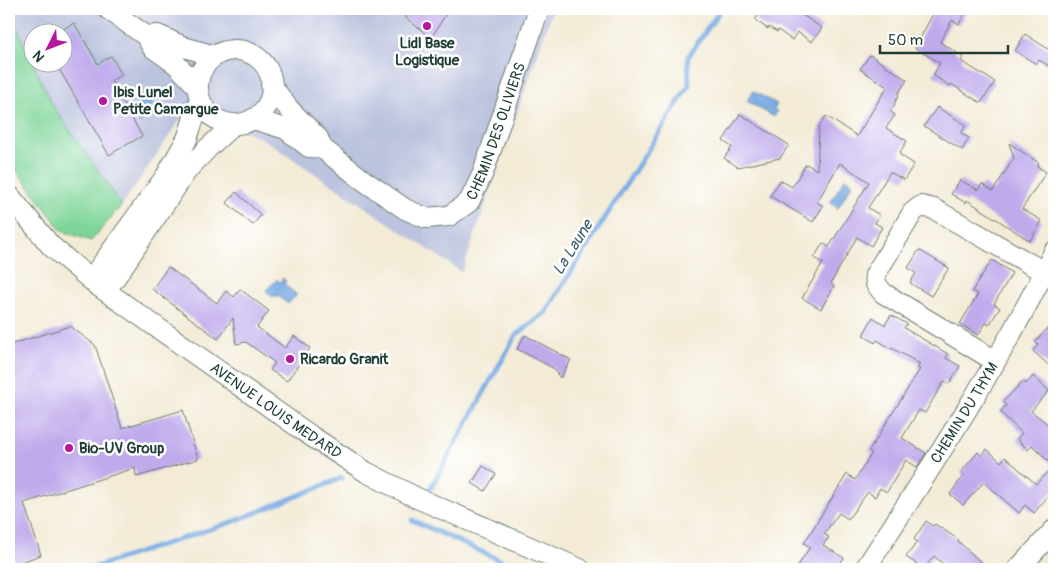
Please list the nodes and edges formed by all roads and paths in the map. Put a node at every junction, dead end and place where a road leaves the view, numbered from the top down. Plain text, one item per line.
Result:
1 (108, 9) edge
2 (539, 9) edge
3 (146, 36) junction
4 (215, 56) junction
5 (272, 85) junction
6 (199, 93) junction
7 (253, 119) junction
8 (234, 124) junction
9 (322, 148) junction
10 (9, 195) edge
11 (1054, 252) edge
12 (1044, 272) junction
13 (98, 285) junction
14 (995, 361) junction
15 (1054, 530) edge
16 (580, 569) edge
17 (866, 569) edge
18 (1018, 569) edge

1 - 3 street
2 - 9 street, CHEMIN DES OLIVIERS
3 - 4 street
3 - 6 street
4 - 5 street
4 - 6 street
5 - 7 street
5 - 9 street, CHEMIN DES OLIVIERS
6 - 8 street
6 - 13 street
7 - 8 street
7 - 9 street, CHEMIN DES OLIVIERS
8 - 13 street
10 - 13 street, AVENUE LOUIS MEDARD
11 - 12 street, CHEMIN DU THYM
12 - 14 street, CHEMIN DU THYM
12 - 14 street
13 - 16 street, AVENUE LOUIS MEDARD
14 - 17 street, CHEMIN DU THYM
15 - 18 street

